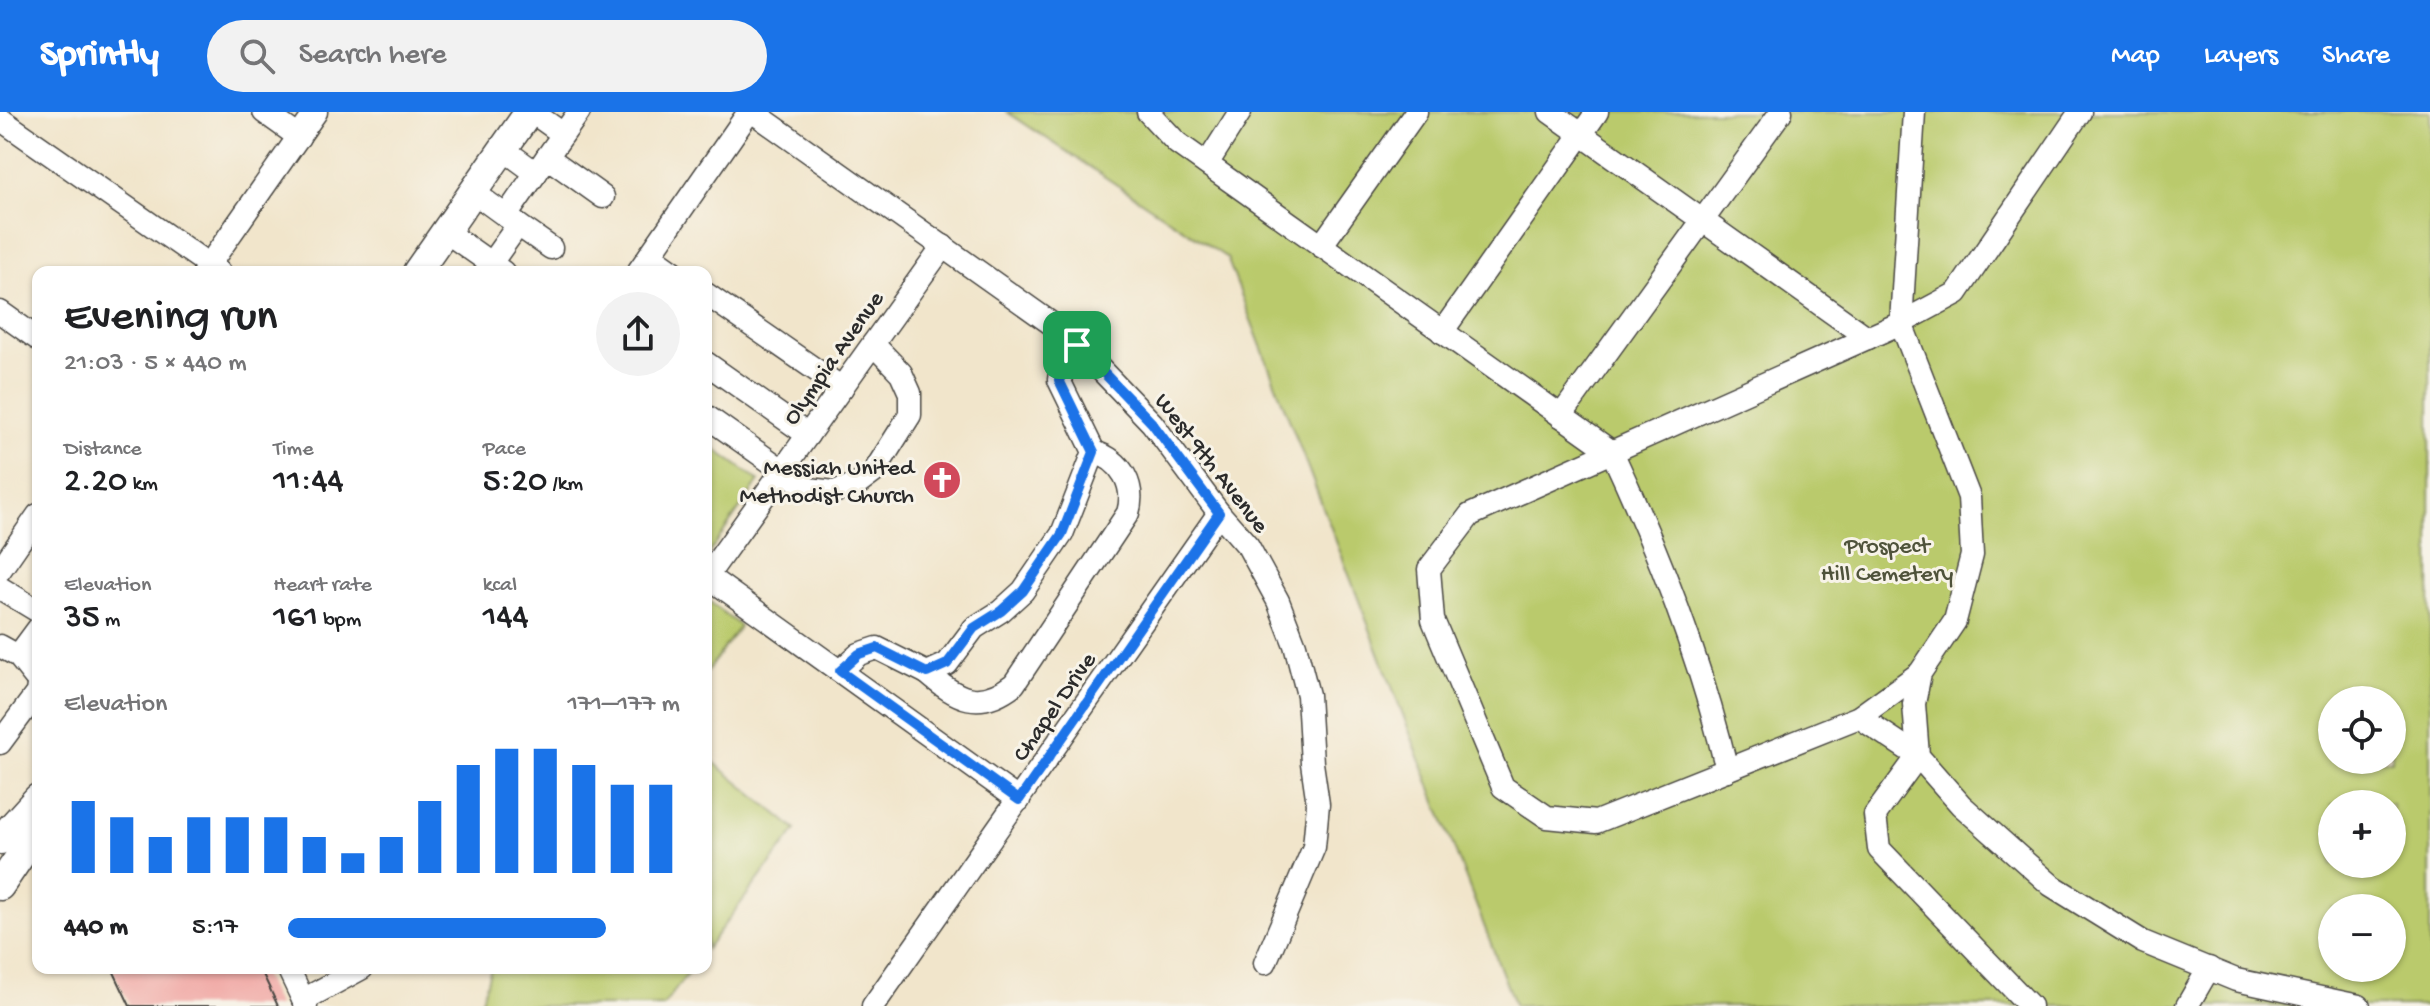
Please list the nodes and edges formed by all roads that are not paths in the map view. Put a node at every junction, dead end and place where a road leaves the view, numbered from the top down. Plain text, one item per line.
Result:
1 (264, 112) edge
2 (316, 112) edge
3 (530, 112) edge
4 (579, 112) edge
5 (751, 112) edge
6 (1148, 112) edge
7 (1240, 112) edge
8 (1416, 112) edge
9 (1550, 112) edge
10 (1597, 112) edge
11 (1781, 112) edge
12 (1914, 112) edge
13 (2080, 112) edge
14 (0, 119) edge
15 (563, 134) junction
16 (1581, 134) junction
17 (299, 137) junction
18 (503, 149) junction
19 (1207, 164) junction
20 (542, 165) junction
21 (473, 192) junction
22 (603, 197) dead end
23 (512, 220) junction
24 (1702, 221) junction
25 (445, 231) junction
26 (943, 246) junction
27 (1321, 246) junction
28 (551, 248) dead end
29 (644, 264) edge
30 (205, 266) edge
31 (214, 266) edge
32 (421, 266) edge
33 (494, 266) edge
34 (498, 266) edge
35 (712, 298) edge
36 (0, 312) edge
37 (1901, 323) junction
38 (1442, 332) junction
39 (32, 335) edge
40 (1868, 338) junction
41 (873, 344) junction
42 (1077, 345) junction
43 (712, 367) edge
44 (842, 388) junction
45 (1561, 416) junction
46 (712, 420) edge
47 (808, 435) junction
48 (1094, 452) junction
49 (1612, 452) junction
50 (783, 470) junction
51 (1219, 513) junction
52 (32, 524) edge
53 (712, 569) edge
54 (0, 570) edge
55 (712, 580) edge
56 (0, 588) edge
57 (32, 607) edge
58 (32, 634) edge
59 (9, 651) edge
60 (840, 671) junction
61 (927, 673) junction
62 (1920, 673) junction
63 (32, 676) edge
64 (32, 700) edge
65 (1859, 717) junction
66 (0, 743) edge
67 (1918, 756) junction
68 (1727, 770) junction
69 (1019, 800) junction
70 (32, 805) edge
71 (32, 836) edge
72 (0, 840) edge
73 (0, 886) edge
74 (1265, 963) dead end
75 (2209, 968) junction
76 (291, 974) edge
77 (352, 974) edge
78 (305, 1003) edge
79 (873, 1006) edge
80 (2030, 1006) edge
81 (2187, 1006) edge
82 (2359, 1006) edge

1 - 17 street
2 - 17 street
3 - 15 street
3 - 18 main road
4 - 15 street
5 - 26 street, West 9th Avenue
5 - 29 street
6 - 19 street
7 - 19 street
8 - 27 street
9 - 16 street
10 - 16 street
11 - 24 street
12 - 37 street
13 - 37 street
14 - 30 street
15 - 20 street
16 - 24 street
16 - 38 street
17 - 31 street
18 - 20 street
18 - 21 main road
19 - 27 street
20 - 22 street
20 - 23 street
21 - 23 street
21 - 25 main road
23 - 28 street
23 - 34 street
24 - 40 street
24 - 45 street
25 - 32 main road
25 - 33 street
26 - 41 street, Olympia Avenue
26 - 42 street, West 9th Avenue
27 - 38 street
35 - 44 street
36 - 39 street
37 - 40 street
37 - 62 street
38 - 45 street
40 - 49 street
41 - 44 street, Olympia Avenue
41 - 50 street
42 - 48 street
42 - 51 street, West 9th Avenue
43 - 47 street
44 - 47 street, Olympia Avenue
45 - 49 street
46 - 50 street
47 - 50 street, Olympia Avenue
48 - 61 street
48 - 61 street
49 - 68 street
49 - 68 street
50 - 53 street, Olympia Avenue
51 - 69 street, Chapel Drive
51 - 74 street, West 9th Avenue
52 - 54 street
55 - 60 street, Olympia Avenue
56 - 57 street
58 - 59 street
59 - 63 street
60 - 61 street
60 - 69 street, Olympia Avenue
62 - 65 street
62 - 67 street
64 - 66 street
65 - 67 street
65 - 68 street
67 - 75 street
67 - 80 street
69 - 79 street, Chapel Drive
70 - 72 main road
71 - 73 main road
75 - 81 street
75 - 82 street
76 - 78 street
77 - 78 street

